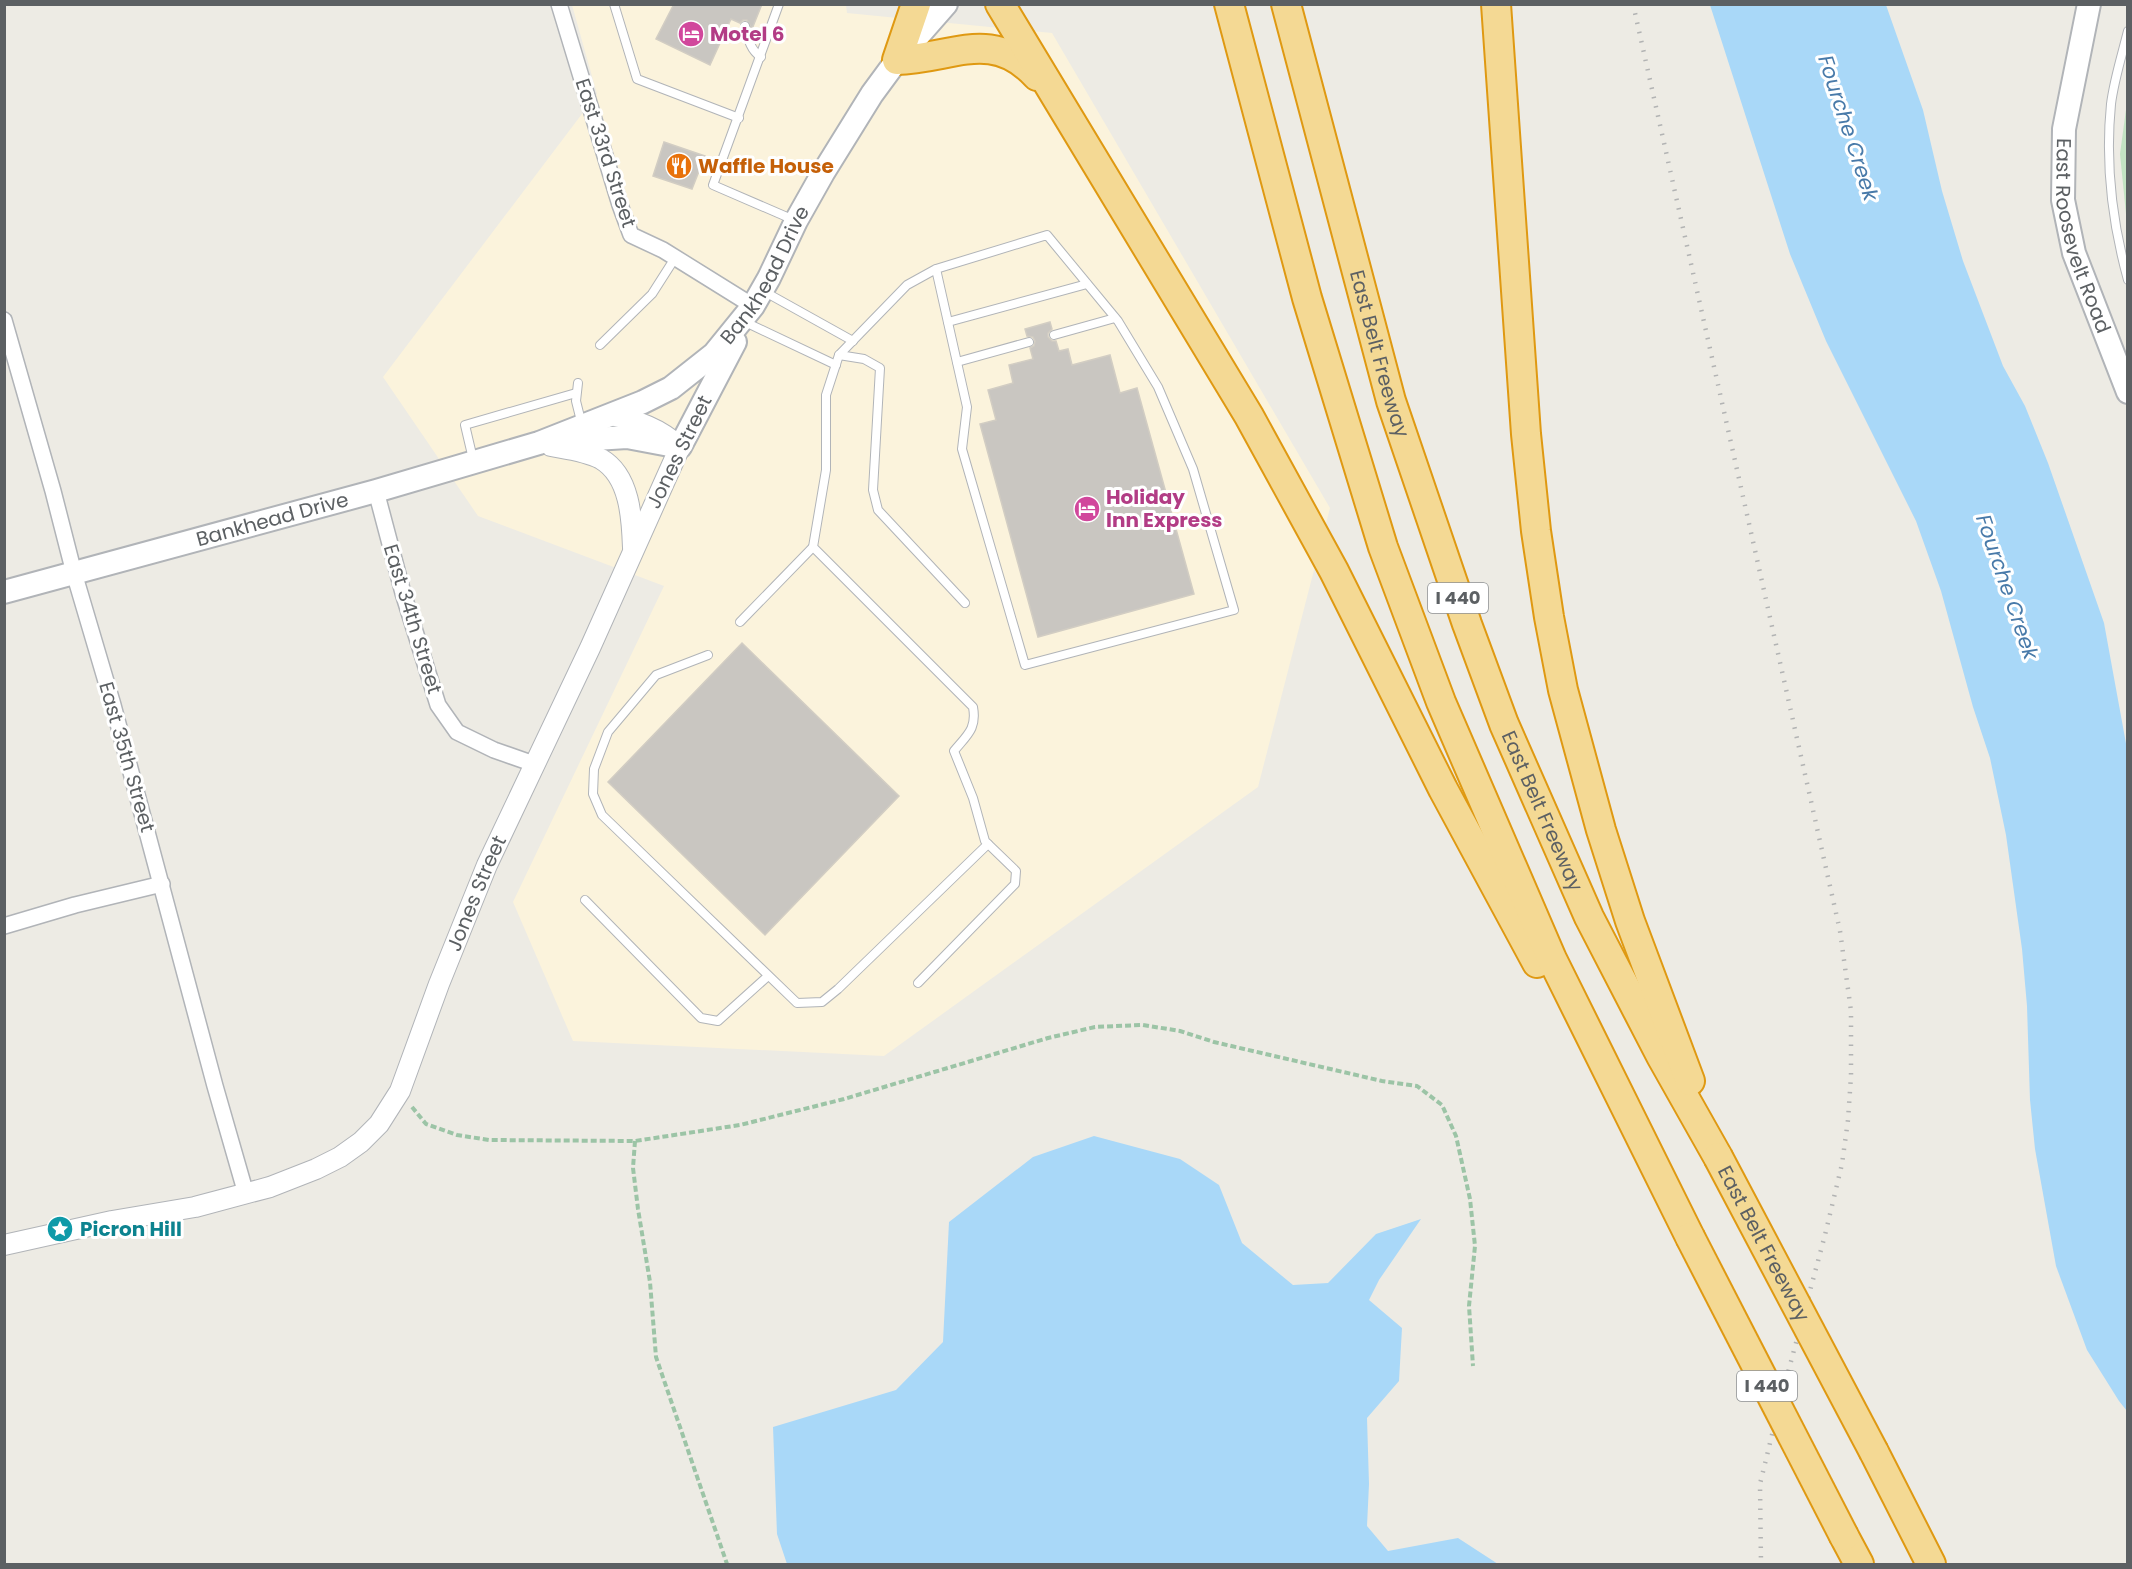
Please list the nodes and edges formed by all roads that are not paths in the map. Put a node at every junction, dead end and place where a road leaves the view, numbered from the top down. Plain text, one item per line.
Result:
1 (559, 4) edge
2 (614, 4) edge
3 (779, 4) edge
4 (916, 4) edge
5 (946, 4) edge
6 (1000, 4) edge
7 (1229, 4) edge
8 (1286, 4) edge
9 (1496, 4) edge
10 (2089, 4) edge
11 (745, 26) dead end
12 (2127, 32) edge
13 (761, 57) junction
14 (897, 60) junction
15 (1054, 94) junction
16 (739, 118) junction
17 (796, 220) junction
18 (675, 258) junction
19 (936, 269) junction
20 (2127, 280) edge
21 (1087, 284) junction
22 (754, 306) junction
23 (1115, 318) junction
24 (4, 320) edge
25 (948, 322) junction
26 (1054, 335) dead end
27 (853, 341) junction
28 (1029, 342) dead end
29 (600, 345) dead end
30 (839, 355) junction
31 (957, 362) junction
32 (836, 365) junction
33 (578, 382) dead end
34 (2127, 392) edge
35 (576, 393) junction
36 (611, 415) junction
37 (582, 426) junction
38 (539, 443) junction
39 (680, 447) junction
40 (474, 462) junction
41 (376, 491) junction
42 (813, 547) junction
43 (633, 551) junction
44 (74, 573) junction
45 (4, 592) edge
46 (965, 603) dead end
47 (741, 622) dead end
48 (708, 655) dead end
49 (534, 764) junction
50 (988, 844) junction
51 (162, 884) junction
52 (585, 900) dead end
53 (4, 926) edge
54 (768, 976) junction
55 (918, 983) dead end
56 (1615, 1089) junction
57 (1718, 1157) junction
58 (246, 1194) junction
59 (4, 1245) edge
60 (1859, 1564) edge
61 (1931, 1564) edge

1 - 18 street, East 33rd Street
2 - 16 lane
3 - 13 lane
4 - 14 highway
5 - 14 main road, Bankhead Drive
6 - 15 highway
7 - 56 highway, I 440
8 - 57 highway, East Belt Freeway / I 440
9 - 57 highway
10 - 34 main road, East Roosevelt Road
11 - 13 lane
12 - 20 lane
13 - 16 lane
14 - 15 highway
14 - 17 main road, Bankhead Drive
15 - 56 highway
16 - 17 lane
17 - 22 main road, Bankhead Drive
18 - 22 street, East 33rd Street
18 - 29 lane
19 - 21 lane
19 - 25 lane
19 - 27 lane
21 - 23 lane
21 - 25 lane
22 - 27 lane
22 - 32 lane
22 - 36 main road, Bankhead Drive
22 - 39 main road, Jones Street
23 - 26 lane
23 - 31 lane
24 - 44 street, East 35th Street
25 - 31 lane
27 - 30 lane
28 - 31 lane
30 - 32 lane
30 - 46 lane
32 - 42 lane
33 - 35 lane
35 - 37 lane
35 - 40 lane
36 - 37 main road, Bankhead Drive
36 - 39 street
37 - 38 main road, Bankhead Drive
38 - 39 main road, Bankhead Drive
38 - 40 main road, Bankhead Drive
38 - 43 street
39 - 43 street, Jones Street
40 - 41 main road, Bankhead Drive
41 - 44 main road, Bankhead Drive
41 - 49 street, East 34th Street
42 - 47 lane
42 - 50 lane
43 - 49 street, Jones Street
44 - 45 main road, Bankhead Drive
44 - 51 street, East 35th Street
48 - 54 lane
49 - 58 street, Jones Street
50 - 54 lane
50 - 55 lane
51 - 53 street
51 - 58 street, East 35th Street
52 - 54 lane
56 - 60 highway, I 440, bridge
57 - 61 highway, East Belt Freeway / I 440, bridge
58 - 59 street, Jones Street

